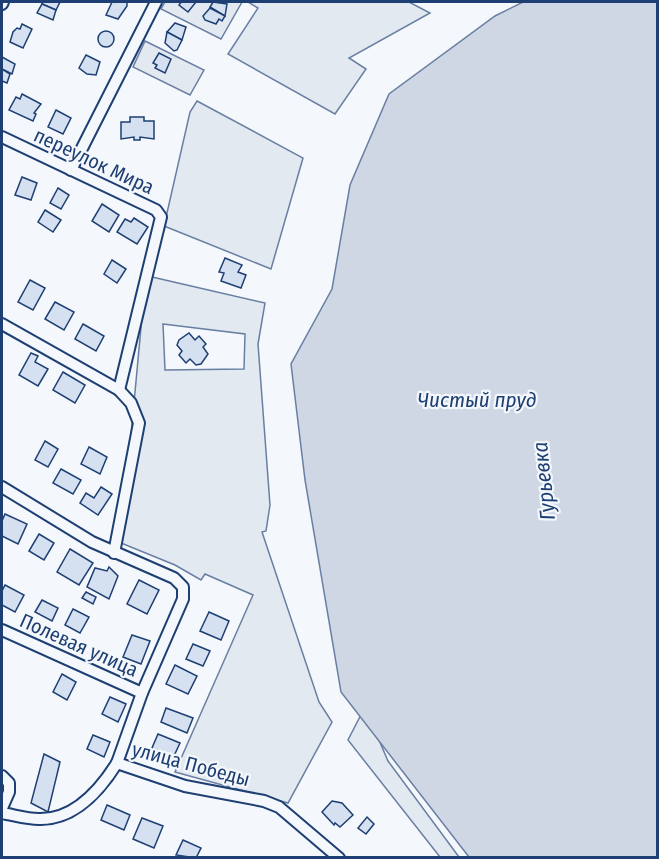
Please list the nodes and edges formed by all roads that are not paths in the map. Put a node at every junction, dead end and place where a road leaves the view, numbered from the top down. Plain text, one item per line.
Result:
1 (156, 2) edge
2 (2, 137) edge
3 (71, 170) junction
4 (2, 324) edge
5 (119, 390) junction
6 (2, 487) edge
7 (114, 553) junction
8 (2, 630) edge
9 (142, 693) junction
10 (117, 763) junction
11 (3, 777) edge
12 (2, 808) edge
13 (2, 813) edge
14 (339, 858) edge

1 - 3 street
2 - 3 street, переулок Мира
3 - 5 street, переулок Мира
4 - 5 street
5 - 7 street
6 - 7 street
7 - 9 street
8 - 9 street, Полевая улица
9 - 10 street
10 - 13 street, улица Победы
10 - 14 street, улица Победы
11 - 12 street

